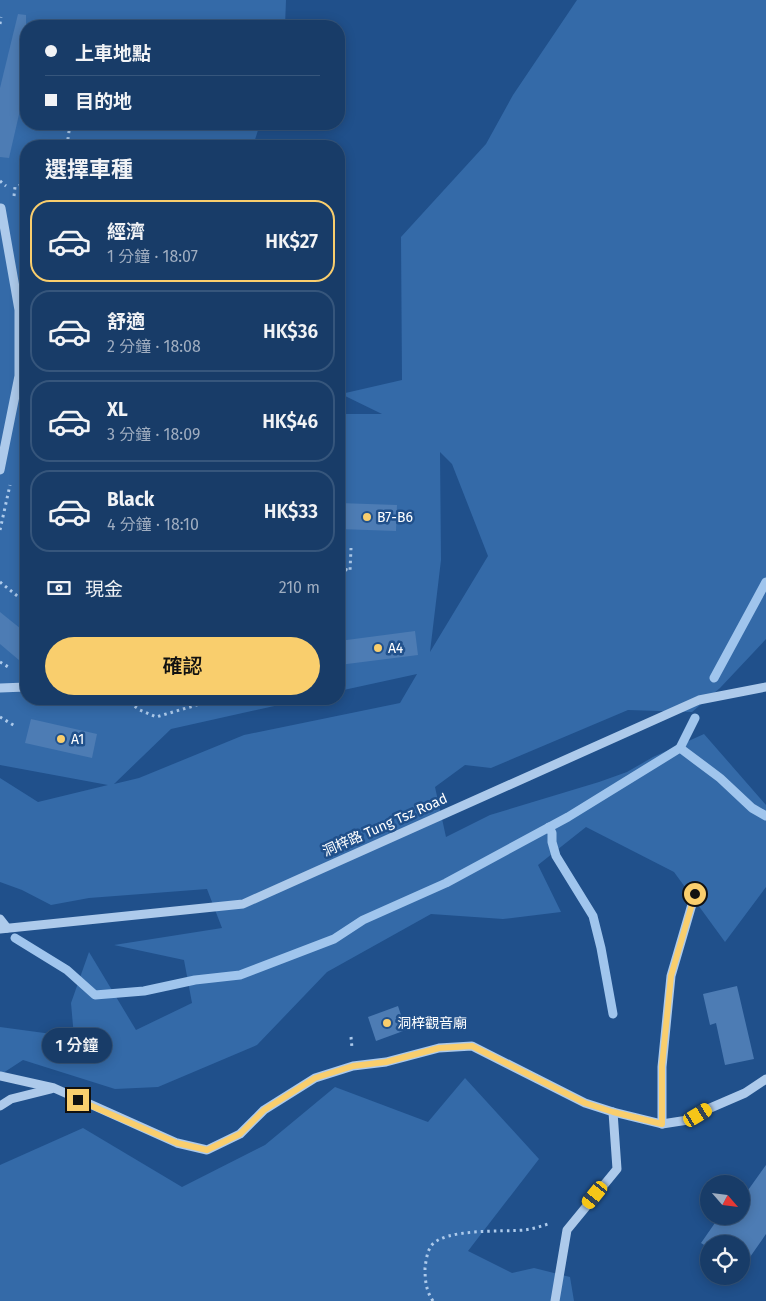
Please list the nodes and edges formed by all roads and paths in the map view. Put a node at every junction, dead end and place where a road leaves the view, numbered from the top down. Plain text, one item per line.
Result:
1 (2, 17) dead end
2 (0, 24) edge
3 (0, 181) edge
4 (20, 185) edge
5 (6, 186) dead end
6 (14, 199) dead end
7 (1, 208) dead end
8 (0, 470) edge
9 (351, 548) dead end
10 (345, 569) edge
11 (0, 582) edge
12 (20, 598) edge
13 (20, 687) edge
14 (766, 687) edge
15 (0, 688) edge
16 (133, 705) edge
17 (197, 705) edge
18 (0, 717) edge
19 (15, 726) dead end
20 (695, 894) dead end
21 (0, 919) edge
22 (3, 928) edge
23 (0, 1076) edge
24 (766, 1079) edge
25 (54, 1088) junction
26 (0, 1106) edge
27 (613, 1112) junction
28 (662, 1124) junction
29 (573, 1222) junction
30 (433, 1301) edge
31 (555, 1301) edge

1 - 2 path
3 - 5 path
4 - 6 path
7 - 8 street
9 - 10 path
11 - 12 path
13 - 15 street
14 - 22 street, 洞梓路 Tung Tsz Road
16 - 17 path
18 - 19 path
20 - 28 street
21 - 22 street
23 - 25 street
24 - 28 street
25 - 26 street
25 - 27 street
27 - 28 street
27 - 29 street
29 - 30 path
29 - 31 street

